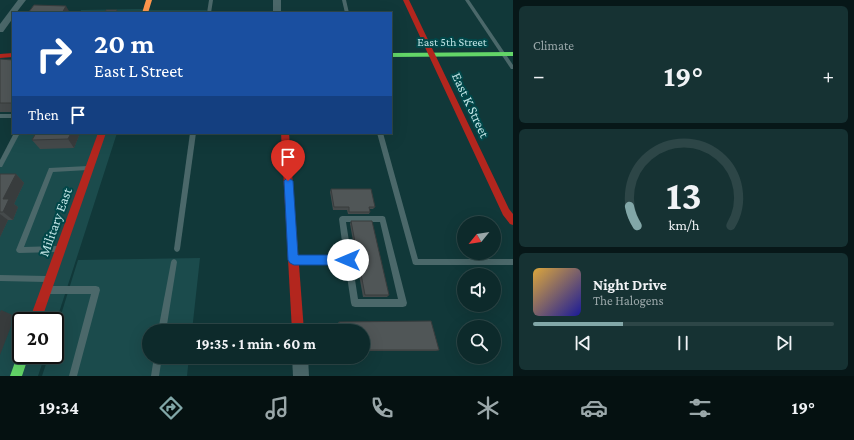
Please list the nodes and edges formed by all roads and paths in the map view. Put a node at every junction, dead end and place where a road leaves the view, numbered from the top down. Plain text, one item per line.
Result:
1 (22, 0) edge
2 (149, 0) edge
3 (211, 0) edge
4 (277, 0) edge
5 (344, 0) edge
6 (406, 0) edge
7 (467, 0) edge
8 (145, 12) edge
9 (209, 12) edge
10 (277, 12) edge
11 (347, 12) edge
12 (3, 21) edge
13 (0, 30) edge
14 (431, 54) junction
15 (508, 54) edge
16 (12, 55) edge
17 (392, 55) edge
18 (0, 56) edge
19 (513, 68) edge
20 (0, 116) edge
21 (12, 116) edge
22 (16, 134) edge
23 (102, 134) edge
24 (193, 134) edge
25 (285, 134) edge
26 (380, 134) edge
27 (0, 165) edge
28 (90, 168) junction
29 (513, 221) edge
30 (61, 249) junction
31 (177, 249) dead end
32 (294, 260) junction
33 (348, 260) junction
34 (174, 262) dead end
35 (513, 262) edge
36 (0, 278) edge
37 (50, 279) junction
38 (46, 290) junction
39 (38, 312) edge
40 (163, 324) edge
41 (298, 324) edge
42 (20, 364) edge
43 (157, 364) edge
44 (300, 364) edge
45 (16, 376) edge
46 (73, 376) edge
47 (155, 376) edge
48 (301, 376) edge

1 - 12 street
2 - 8 street
3 - 9 lane
4 - 10 street
5 - 11 lane
6 - 14 street, East K Street
7 - 15 lane
12 - 13 street
14 - 15 street, East 5th Street
14 - 17 street, East 5th Street
14 - 29 street, East K Street
15 - 19 lane
16 - 18 street
20 - 21 lane
22 - 27 lane
23 - 28 street, Military East
24 - 31 lane
25 - 32 street
26 - 35 lane
28 - 30 street, Military East
28 - 30 lane
30 - 37 street, Military East
32 - 33 lane
32 - 41 street
33 - 33 lane
34 - 40 lane
36 - 37 lane
37 - 38 street, Military East
38 - 39 street, Military East
38 - 46 lane
42 - 45 street
43 - 47 lane
44 - 48 street

